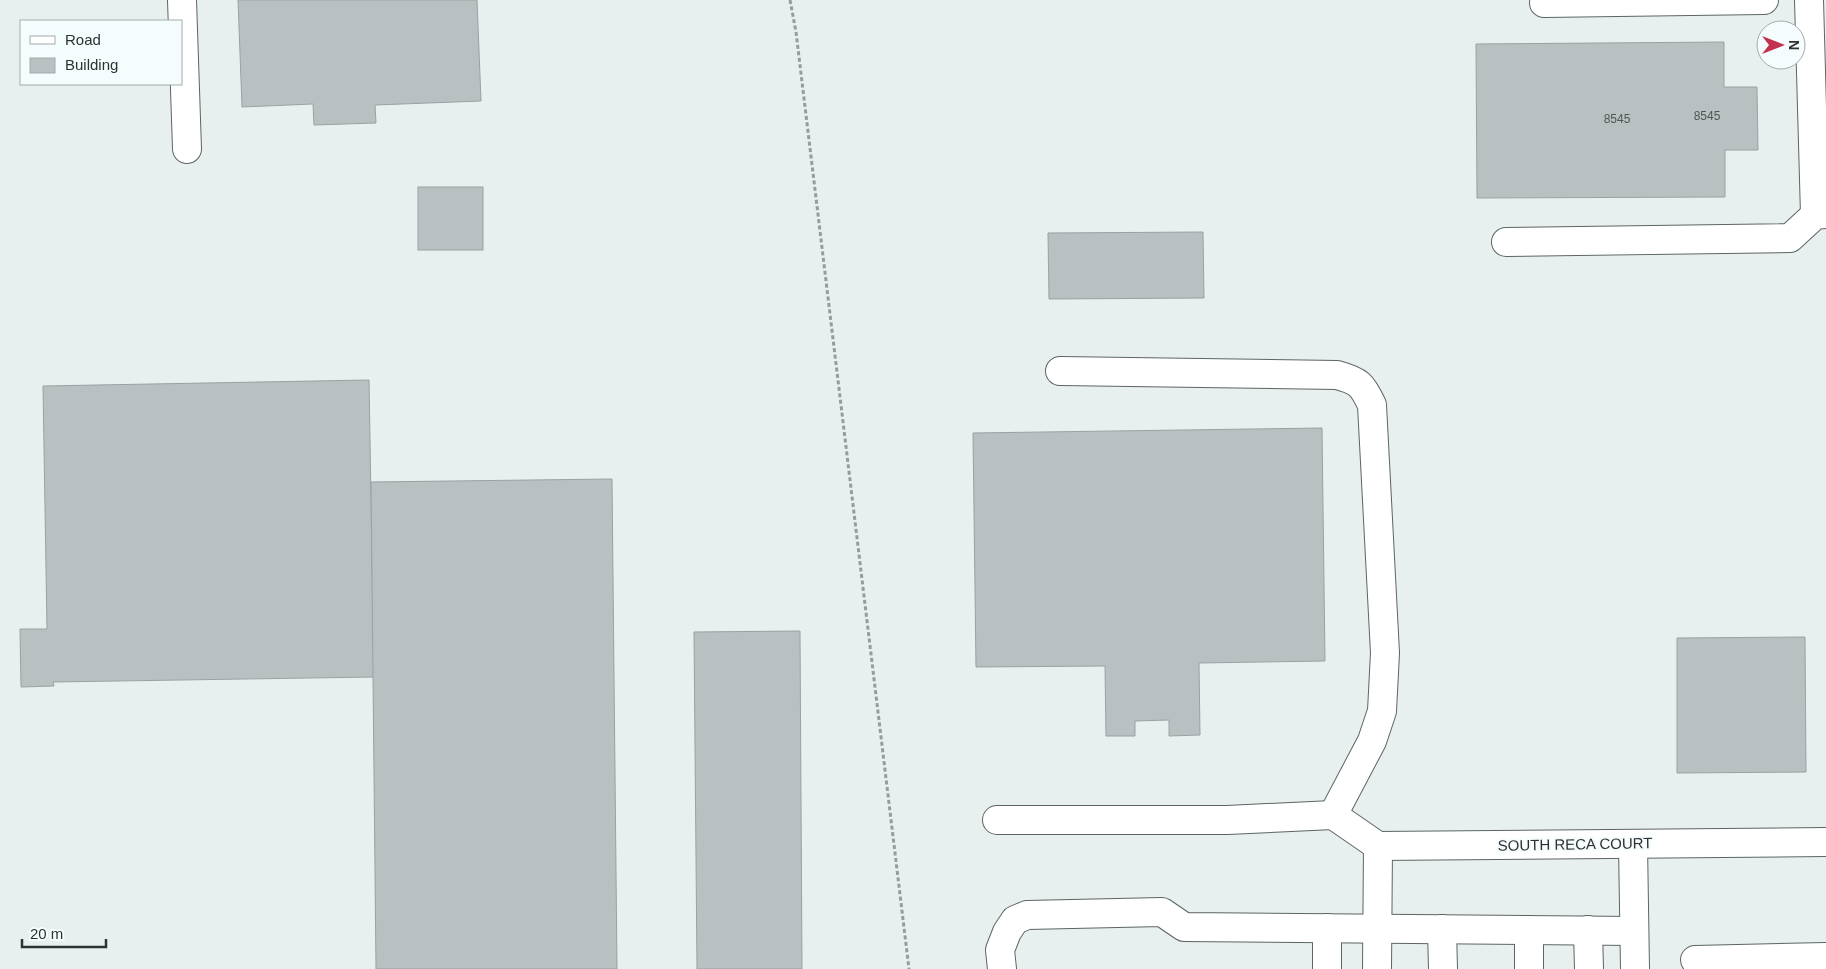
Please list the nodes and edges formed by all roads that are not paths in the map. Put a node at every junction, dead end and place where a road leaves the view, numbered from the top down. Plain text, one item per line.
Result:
1 (182, 0) edge
2 (1764, 0) edge
3 (1809, 0) edge
4 (1544, 3) dead end
5 (187, 149) dead end
6 (1821, 215) edge
7 (1506, 242) dead end
8 (1060, 371) dead end
9 (1333, 815) junction
10 (997, 820) dead end
11 (1826, 842) edge
12 (1633, 844) junction
13 (1378, 846) junction
14 (1327, 928) junction
15 (1377, 928) junction
16 (1442, 929) junction
17 (1529, 930) junction
18 (1588, 930) junction
19 (1634, 931) junction
20 (1826, 957) edge
21 (1695, 960) dead end
22 (1002, 969) edge
23 (1327, 969) edge
24 (1377, 969) edge
25 (1443, 969) edge
26 (1529, 969) edge
27 (1589, 969) edge
28 (1635, 969) edge

1 - 5 street
2 - 4 street
3 - 6 street
6 - 7 street
8 - 9 street
9 - 10 street
9 - 13 street
11 - 12 street, SOUTH RECA COURT
12 - 13 street, SOUTH RECA COURT
12 - 19 street
13 - 15 street
14 - 15 street
14 - 22 street
14 - 23 street
15 - 16 street
15 - 24 street
16 - 17 street
16 - 25 street
17 - 18 street
17 - 26 street
18 - 19 street
18 - 27 street
19 - 28 street
20 - 21 street

